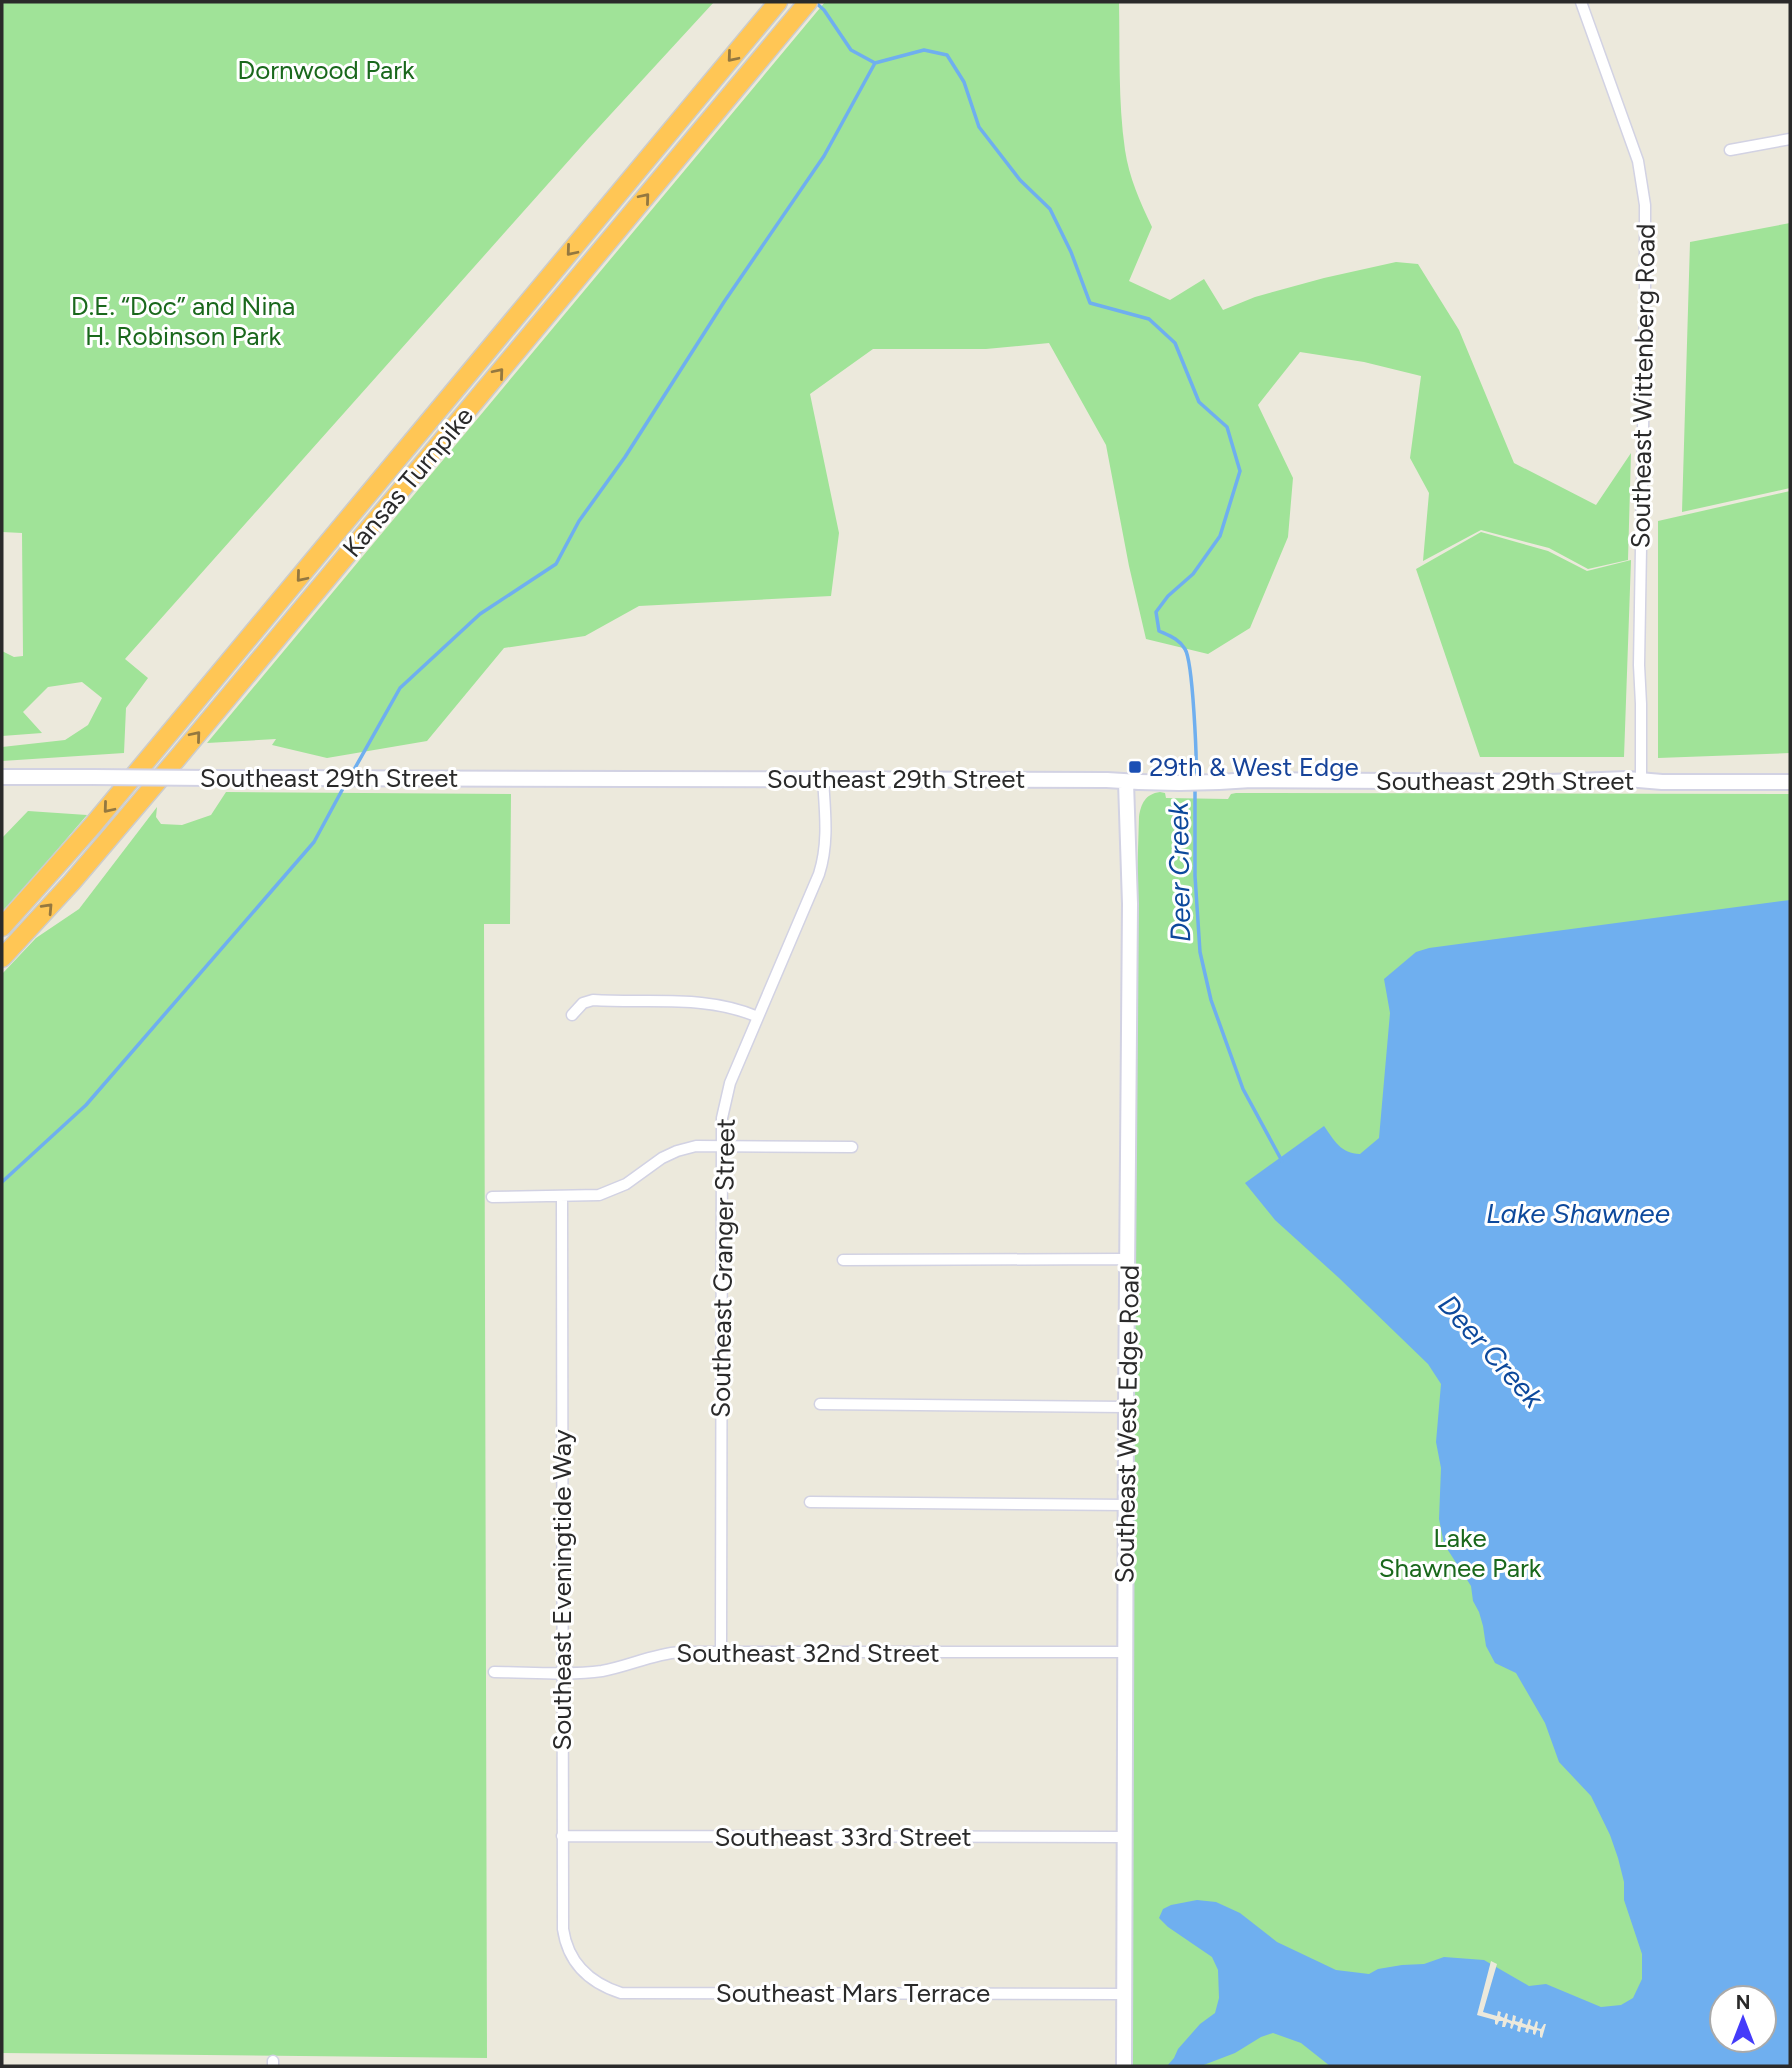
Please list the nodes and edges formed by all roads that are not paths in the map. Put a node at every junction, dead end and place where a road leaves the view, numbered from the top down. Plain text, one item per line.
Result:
1 (808, 2) edge
2 (1581, 2) edge
3 (777, 3) edge
4 (1790, 139) edge
5 (1730, 150) dead end
6 (2, 777) edge
7 (824, 779) junction
8 (1641, 780) junction
9 (1126, 782) junction
10 (1790, 782) edge
11 (2, 927) edge
12 (2, 958) edge
13 (572, 1015) dead end
14 (758, 1017) junction
15 (721, 1146) junction
16 (852, 1147) dead end
17 (492, 1197) dead end
18 (562, 1197) junction
19 (844, 1260) dead end
20 (1128, 1267) junction
21 (820, 1404) dead end
22 (1126, 1407) junction
23 (810, 1502) dead end
24 (1126, 1506) junction
25 (721, 1651) junction
26 (1125, 1652) junction
27 (494, 1672) dead end
28 (563, 1672) junction
29 (562, 1836) junction
30 (1125, 1837) junction
31 (587, 1976) joint
32 (1124, 1994) junction
33 (1124, 2066) edge

12 -> 1 highway, Kansas Turnpike
2 - 8 street, Southeast Wittenberg Road
3 -> 11 highway, Kansas Turnpike
4 - 5 street
6 - 7 main road, Southeast 29th Street, bridge
7 - 9 main road, Southeast 29th Street
7 - 14 street, Southeast Granger Street
8 - 9 main road, Southeast 29th Street
8 - 10 main road, Southeast 29th Street
9 - 20 main road, Southeast West Edge Road
13 - 14 street
14 - 15 street, Southeast Granger Street
15 - 16 street
15 - 18 street
15 - 25 street, Southeast Granger Street
17 - 18 street
18 - 28 street, Southeast Eveningtide Way
19 - 20 street
20 - 22 main road, Southeast West Edge Road
21 - 22 street
22 - 24 main road, Southeast West Edge Road
23 - 24 street
24 - 26 main road, Southeast West Edge Road
25 - 26 street, Southeast 32nd Street
25 - 28 street, Southeast 32nd Street
26 - 30 main road, Southeast West Edge Road
27 - 28 street, Southeast 32nd Street
28 - 29 street, Southeast Eveningtide Way
29 - 30 street, Southeast 33rd Street
29 - 31 street, Southeast Eveningtide Way
30 - 32 main road, Southeast West Edge Road
31 - 32 street, Southeast Mars Terrace
32 - 33 main road, Southeast West Edge Road

